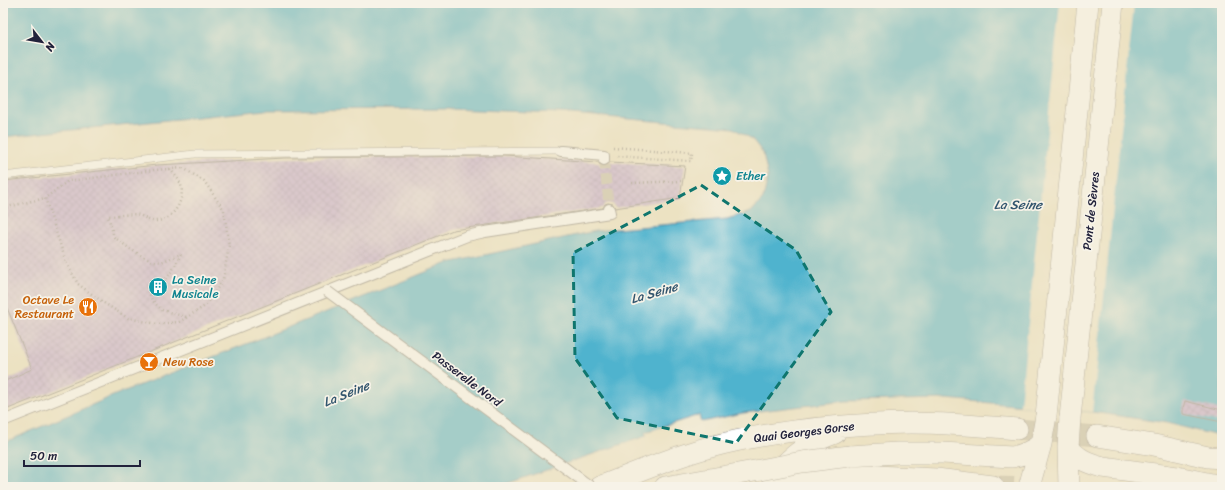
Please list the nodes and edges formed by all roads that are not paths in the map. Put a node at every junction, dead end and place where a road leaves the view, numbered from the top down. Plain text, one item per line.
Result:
1 (1088, 3) edge
2 (1113, 3) edge
3 (561, 151) joint
4 (604, 157) road end
5 (3, 176) edge
6 (609, 209) dead end
7 (327, 291) junction
8 (3, 421) edge
9 (877, 424) junction
10 (1017, 429) tunnel mouth
11 (1097, 436) tunnel mouth
12 (1041, 444) junction
13 (1068, 447) junction
14 (1217, 460) edge
15 (768, 480) edge
16 (970, 482) junction
17 (993, 486) dead end
18 (1222, 486) edge
19 (591, 487) edge
20 (599, 487) edge
21 (665, 487) edge
22 (948, 487) edge
23 (1029, 487) edge
24 (1069, 487) edge

1 - 12 main road, Pont de Sèvres, bridge
2 - 13 main road, Pont de Sèvres, bridge
3 - 4 street
3 - 5 lane
6 - 7 street
7 - 8 street
7 - 19 street, Passerelle Nord, bridge
9 - 10 main road, Quai Georges Gorse
9 - 15 main road
9 - 20 main road, Quai Georges Gorse
11 - 14 main road
12 - 15 main road, bridge
12 - 23 main road, Pont de Sèvres
13 - 18 main road
13 - 24 main road, Pont de Sèvres
15 - 16 main road
15 - 21 main road
16 - 17 main road
16 - 22 main road

